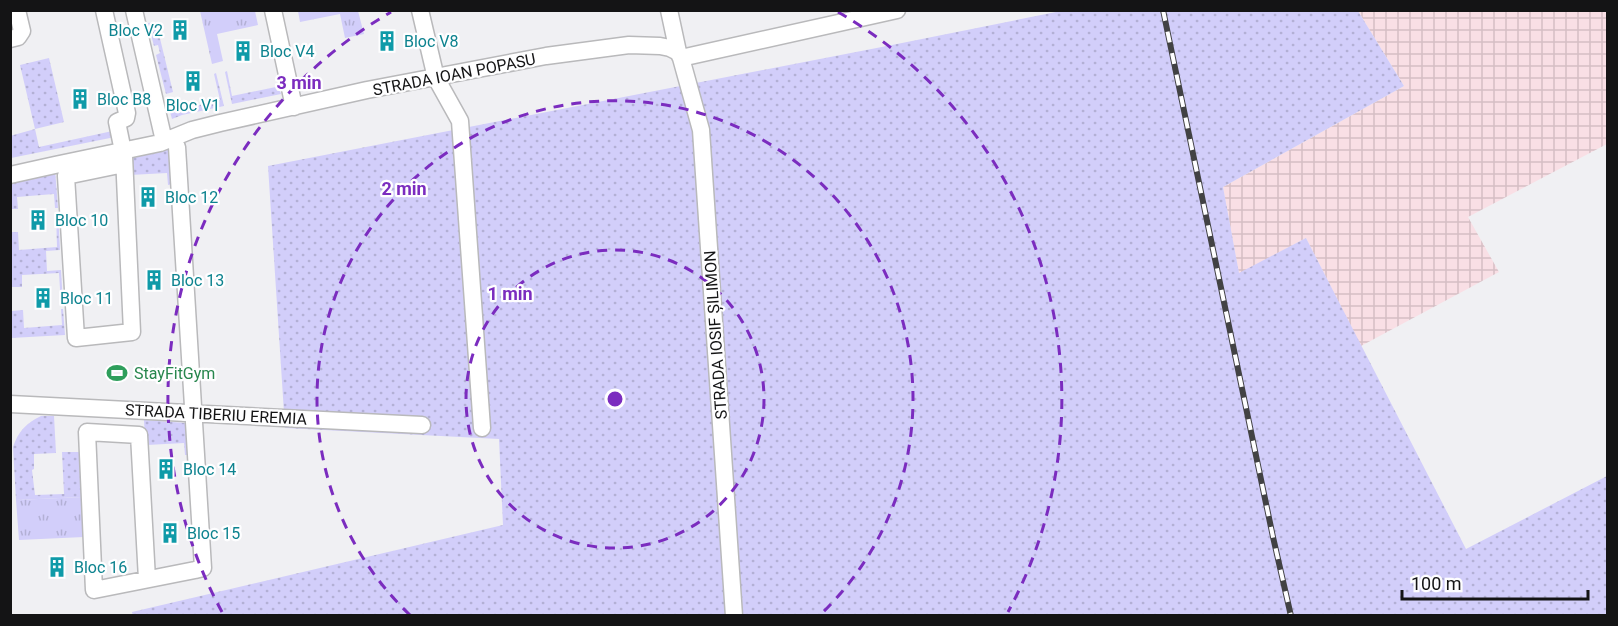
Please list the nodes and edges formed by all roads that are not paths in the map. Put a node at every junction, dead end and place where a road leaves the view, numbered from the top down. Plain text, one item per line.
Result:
1 (17, 10) edge
2 (104, 10) edge
3 (134, 10) edge
4 (273, 10) edge
5 (420, 10) edge
6 (669, 10) edge
7 (897, 10) edge
8 (10, 39) edge
9 (680, 55) junction
10 (436, 78) junction
11 (294, 107) junction
12 (171, 144) junction
13 (123, 157) junction
14 (10, 175) edge
15 (10, 404) edge
16 (111, 409) junction
17 (194, 413) junction
18 (422, 425) dead end
19 (482, 428) dead end
20 (112, 434) junction
21 (147, 579) junction
22 (734, 615) edge

1 - 8 street
2 - 13 street
3 - 12 street
4 - 11 street
5 - 10 street
6 - 9 street, STRADA IOSIF ȘILIMON
7 - 9 street, STRADA IOAN POPASU
9 - 10 street, STRADA IOAN POPASU
9 - 22 street, STRADA IOSIF ȘILIMON
10 - 11 street, STRADA IOAN POPASU
10 - 19 street
11 - 12 street, STRADA IOAN POPASU
12 - 13 street, STRADA IOAN POPASU
12 - 17 street
13 - 13 street
13 - 14 street, STRADA IOAN POPASU
15 - 16 street, STRADA TIBERIU EREMIA
16 - 17 street, STRADA TIBERIU EREMIA
16 - 20 street
17 - 18 street, STRADA TIBERIU EREMIA
17 - 21 street
20 - 21 street
20 - 21 street

